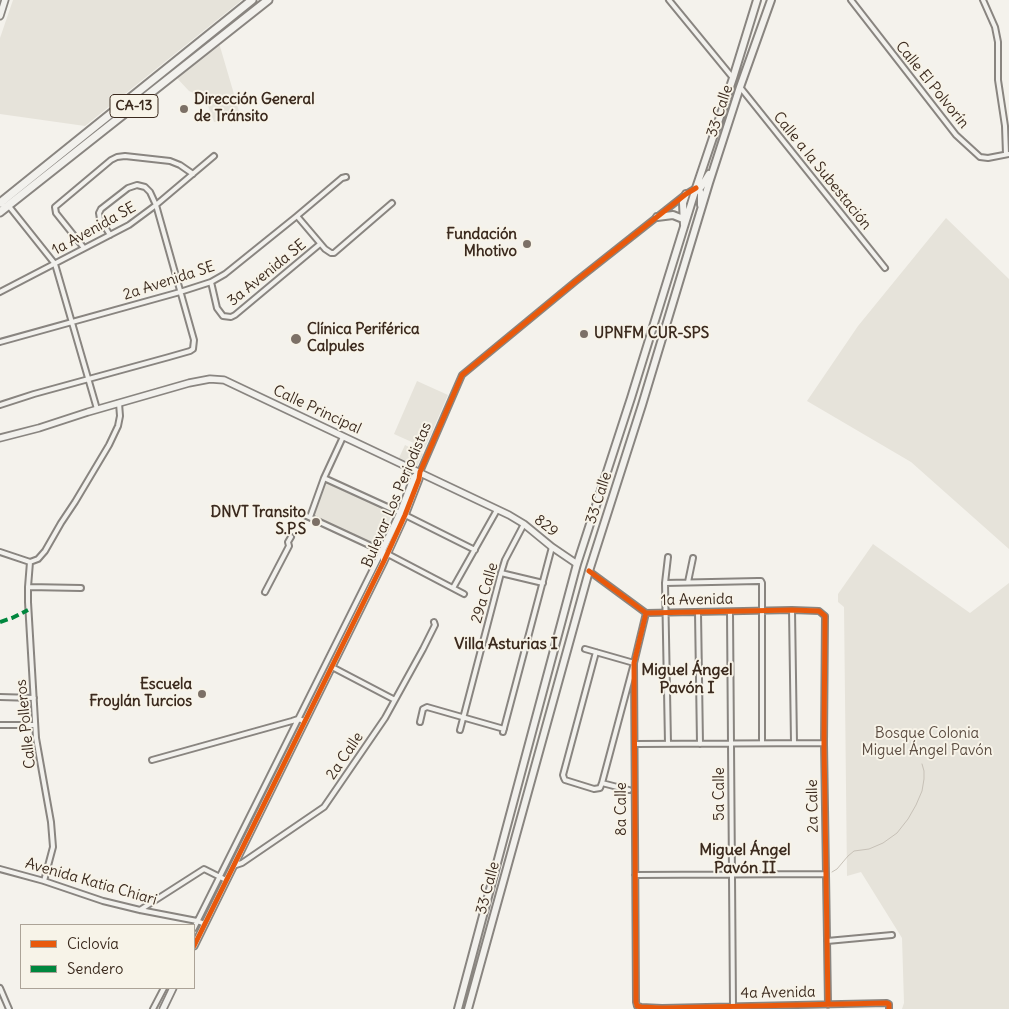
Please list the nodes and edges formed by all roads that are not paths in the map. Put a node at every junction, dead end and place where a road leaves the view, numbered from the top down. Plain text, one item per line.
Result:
1 (5, 0) edge
2 (252, 0) edge
3 (268, 0) edge
4 (669, 0) edge
5 (758, 0) edge
6 (769, 0) edge
7 (859, 0) edge
8 (983, 0) edge
9 (853, 2) edge
10 (0, 16) edge
11 (733, 78) junction
12 (740, 87) junction
13 (720, 149) junction
14 (1008, 154) edge
15 (214, 156) dead end
16 (193, 174) junction
17 (346, 177) dead end
18 (696, 188) junction
19 (686, 194) junction
20 (392, 203) dead end
21 (0, 204) edge
22 (8, 205) junction
23 (156, 205) junction
24 (0, 212) edge
25 (297, 216) junction
26 (657, 217) junction
27 (683, 219) junction
28 (684, 228) junction
29 (110, 235) junction
30 (693, 240) junction
31 (320, 244) junction
32 (84, 248) junction
33 (55, 264) junction
34 (885, 268) dead end
35 (211, 282) junction
36 (0, 292) edge
37 (180, 292) junction
38 (71, 322) junction
39 (0, 342) edge
40 (88, 380) junction
41 (119, 403) junction
42 (0, 405) edge
43 (97, 409) junction
44 (343, 437) junction
45 (0, 438) edge
46 (420, 472) junction
47 (324, 478) junction
48 (497, 510) junction
49 (298, 512) dead end
50 (403, 514) junction
51 (310, 518) junction
52 (524, 524) junction
53 (291, 537) dead end
54 (552, 547) junction
55 (475, 550) junction
56 (0, 552) edge
57 (385, 552) junction
58 (668, 557) dead end
59 (693, 558) dead end
60 (30, 562) junction
61 (577, 564) junction
62 (588, 571) junction
63 (501, 573) junction
64 (688, 582) junction
65 (543, 583) junction
66 (665, 583) junction
67 (28, 587) junction
68 (81, 588) dead end
69 (453, 588) junction
70 (265, 592) dead end
71 (464, 594) dead end
72 (792, 610) junction
73 (763, 611) junction
74 (819, 611) joint
75 (698, 612) junction
76 (730, 612) junction
77 (646, 613) junction
78 (666, 613) junction
79 (434, 622) dead end
80 (585, 649) dead end
81 (596, 652) junction
82 (634, 663) junction
83 (332, 667) junction
84 (0, 697) edge
85 (34, 698) junction
86 (395, 700) junction
87 (464, 717) junction
88 (298, 720) junction
89 (305, 721) junction
90 (420, 722) dead end
91 (0, 725) edge
92 (35, 725) junction
93 (460, 730) dead end
94 (731, 743) junction
95 (762, 743) junction
96 (794, 743) junction
97 (824, 743) junction
98 (635, 744) junction
99 (668, 744) junction
100 (700, 744) junction
101 (152, 760) dead end
102 (602, 783) junction
103 (629, 790) dead end
104 (233, 866) junction
105 (0, 868) edge
106 (826, 874) junction
107 (635, 875) junction
108 (732, 875) junction
109 (219, 876) junction
110 (226, 880) junction
111 (44, 881) junction
112 (140, 910) junction
113 (197, 921) junction
114 (205, 924) junction
115 (195, 926) edge
116 (892, 934) dead end
117 (827, 941) junction
118 (195, 944) edge
119 (0, 988) edge
120 (163, 989) edge
121 (173, 989) edge
122 (828, 1005) junction
123 (638, 1006) joint
124 (733, 1007) junction
125 (9, 1009) edge
126 (153, 1009) edge
127 (163, 1009) edge
128 (458, 1009) edge
129 (468, 1009) edge
130 (889, 1009) edge

1 - 10 street
2 - 21 highway, CA-13
3 - 22 highway, CA-13
4 - 11 street
5 - 11 main road, 33 Calle
6 - 12 main road, 33 Calle
7 - 9 street
8 - 14 street
9 - 14 street, Calle El Polvorín
11 - 18 main road, 33 Calle
12 - 13 main road, 33 Calle
12 - 34 street, Calle a la Subestación
13 - 18 main road
13 - 30 main road, 33 Calle
15 - 16 street, 1a Avenida SE
16 - 23 street, 1a Avenida SE
16 - 32 street
17 - 25 street, 2a Avenida SE
18 - 19 street, Bulevar Los Periodistas
18 - 28 main road, 33 Calle
18 - 30 main road
19 - 26 street, Bulevar Los Periodistas
19 - 27 main road
20 - 31 street, 3a Avenida SE
22 - 24 highway, CA-13
22 - 33 street
23 - 29 street, 1a Avenida SE
23 - 29 street
23 - 37 street
25 - 31 street
25 - 35 street, 2a Avenida SE
26 - 27 main road
26 - 46 street, Bulevar Los Periodistas
27 - 28 main road
28 - 61 main road, 33 Calle
29 - 32 street, 1a Avenida SE
30 - 62 main road, 33 Calle
31 - 35 street, 3a Avenida SE
32 - 33 street, 1a Avenida SE
33 - 36 street, 1a Avenida SE
33 - 38 street
35 - 37 street, 2a Avenida SE
37 - 38 street, 2a Avenida SE
37 - 40 street
38 - 39 street, 2a Avenida SE
38 - 40 street
40 - 42 street
40 - 43 street
41 - 43 street, Calle Principal
41 - 44 street, Calle Principal
41 - 60 street
43 - 45 street, Calle Principal
44 - 46 street, Calle Principal
44 - 47 street
46 - 48 street, Calle Principal
46 - 50 street, Bulevar Los Periodistas
47 - 50 street
47 - 51 street
48 - 52 street, 829
48 - 55 street
49 - 51 street
50 - 55 street
50 - 57 street, Bulevar Los Periodistas
51 - 57 street
52 - 54 street, 829
52 - 63 street, 29a Calle
53 - 70 street
54 - 61 street, 829
54 - 65 street
55 - 69 street
56 - 60 street
57 - 69 street
57 - 83 street, Bulevar Los Periodistas
57 - 88 street, Bulevar Los Periodistas
58 - 66 street
59 - 64 street
60 - 67 street, Calle Polleros
61 - 128 main road, 33 Calle
62 - 77 street, 1a Avenida
62 - 129 main road, 33 Calle
63 - 65 street
63 - 87 street, 29a Calle
64 - 66 street
64 - 73 street
65 - 87 street
66 - 78 street
67 - 68 street
67 - 85 street, Calle Polleros
69 - 71 street
72 - 73 street, 1a Avenida
72 - 74 street, 1a Avenida
72 - 96 street
73 - 76 street, 1a Avenida
73 - 95 street
74 - 97 street, 2a Calle
75 - 76 street, 1a Avenida
75 - 78 street, 1a Avenida
75 - 100 street
76 - 94 street, 5a Calle
77 - 78 street, 1a Avenida
77 - 82 street, 8a Calle
78 - 99 street
79 - 86 street, 2a Calle
80 - 81 street
81 - 82 street
81 - 102 street
82 - 98 street, 8a Calle
82 - 102 street
83 - 86 street
83 - 89 street, Bulevar Los Periodistas
84 - 85 street
85 - 92 street, Calle Polleros
86 - 104 street, 2a Calle
87 - 90 street
87 - 93 street, 29a Calle
88 - 89 street
88 - 101 street
88 - 109 street, Bulevar Los Periodistas
89 - 104 street, Bulevar Los Periodistas
91 - 92 street
92 - 111 street, Calle Polleros
94 - 95 street
94 - 100 street
94 - 108 street, 5a Calle
95 - 96 street
96 - 97 street
97 - 106 street, 2a Calle
98 - 99 street
98 - 107 street, 8a Calle
99 - 100 street
102 - 103 street
104 - 110 street, Bulevar Los Periodistas
105 - 111 street, Avenida Katia Chiari
106 - 108 street
106 - 117 street, 2a Calle
107 - 108 street
107 - 123 street, 8a Calle
108 - 124 street, 5a Calle
109 - 110 street
109 - 112 street
109 - 113 street, Bulevar Los Periodistas
110 - 114 street, Bulevar Los Periodistas
111 - 112 street, Avenida Katia Chiari
112 - 113 street, Avenida Katia Chiari
113 - 114 street, Avenida Katia Chiari
113 - 115 street, Bulevar Los Periodistas
114 - 118 street, Bulevar Los Periodistas
116 - 117 street
117 - 122 street, 2a Calle
119 - 125 street
120 - 126 street
121 - 127 street
122 - 124 street, 4a Avenida
122 - 130 street, 4a Avenida
123 - 124 street, 4a Avenida

